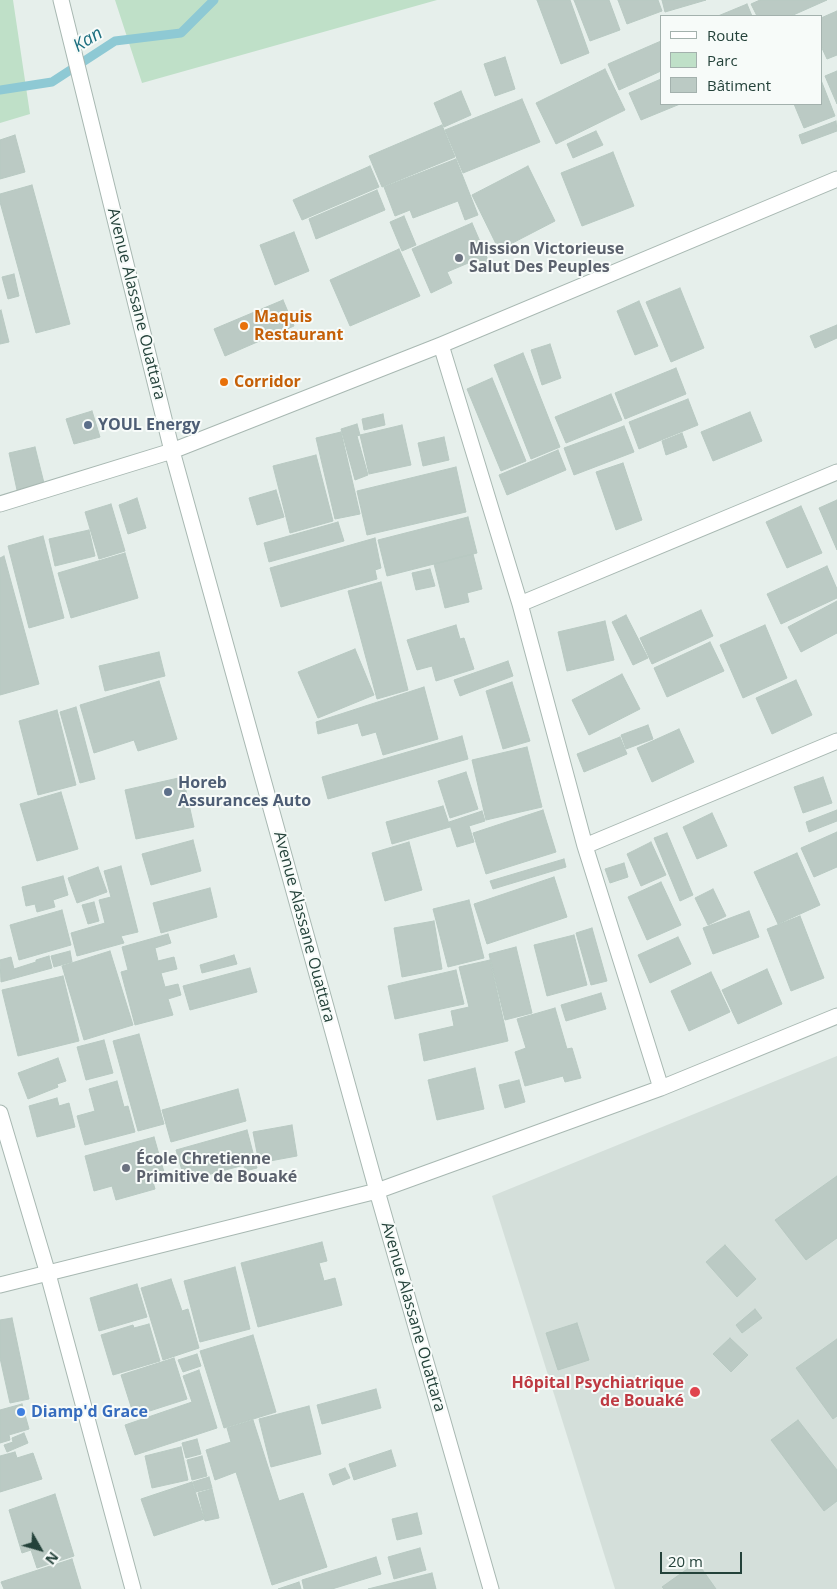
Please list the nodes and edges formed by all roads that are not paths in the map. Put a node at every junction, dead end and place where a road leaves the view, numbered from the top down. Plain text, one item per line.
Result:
1 (61, 0) edge
2 (837, 179) edge
3 (441, 345) junction
4 (172, 451) junction
5 (837, 472) edge
6 (0, 504) edge
7 (520, 604) junction
8 (837, 741) edge
9 (585, 846) junction
10 (837, 1016) edge
11 (662, 1088) junction
12 (0, 1113) edge
13 (377, 1191) junction
14 (48, 1274) junction
15 (0, 1285) edge
16 (133, 1589) edge
17 (490, 1589) edge

1 - 4 street, Avenue Alassane Ouattara
2 - 3 street
3 - 4 street
3 - 7 street
4 - 6 street
4 - 13 street, Avenue Alassane Ouattara
5 - 7 street
7 - 9 street
8 - 9 street
9 - 11 street
10 - 11 street
11 - 13 street
12 - 14 street
13 - 14 street
13 - 17 street, Avenue Alassane Ouattara
14 - 15 street
14 - 16 street

